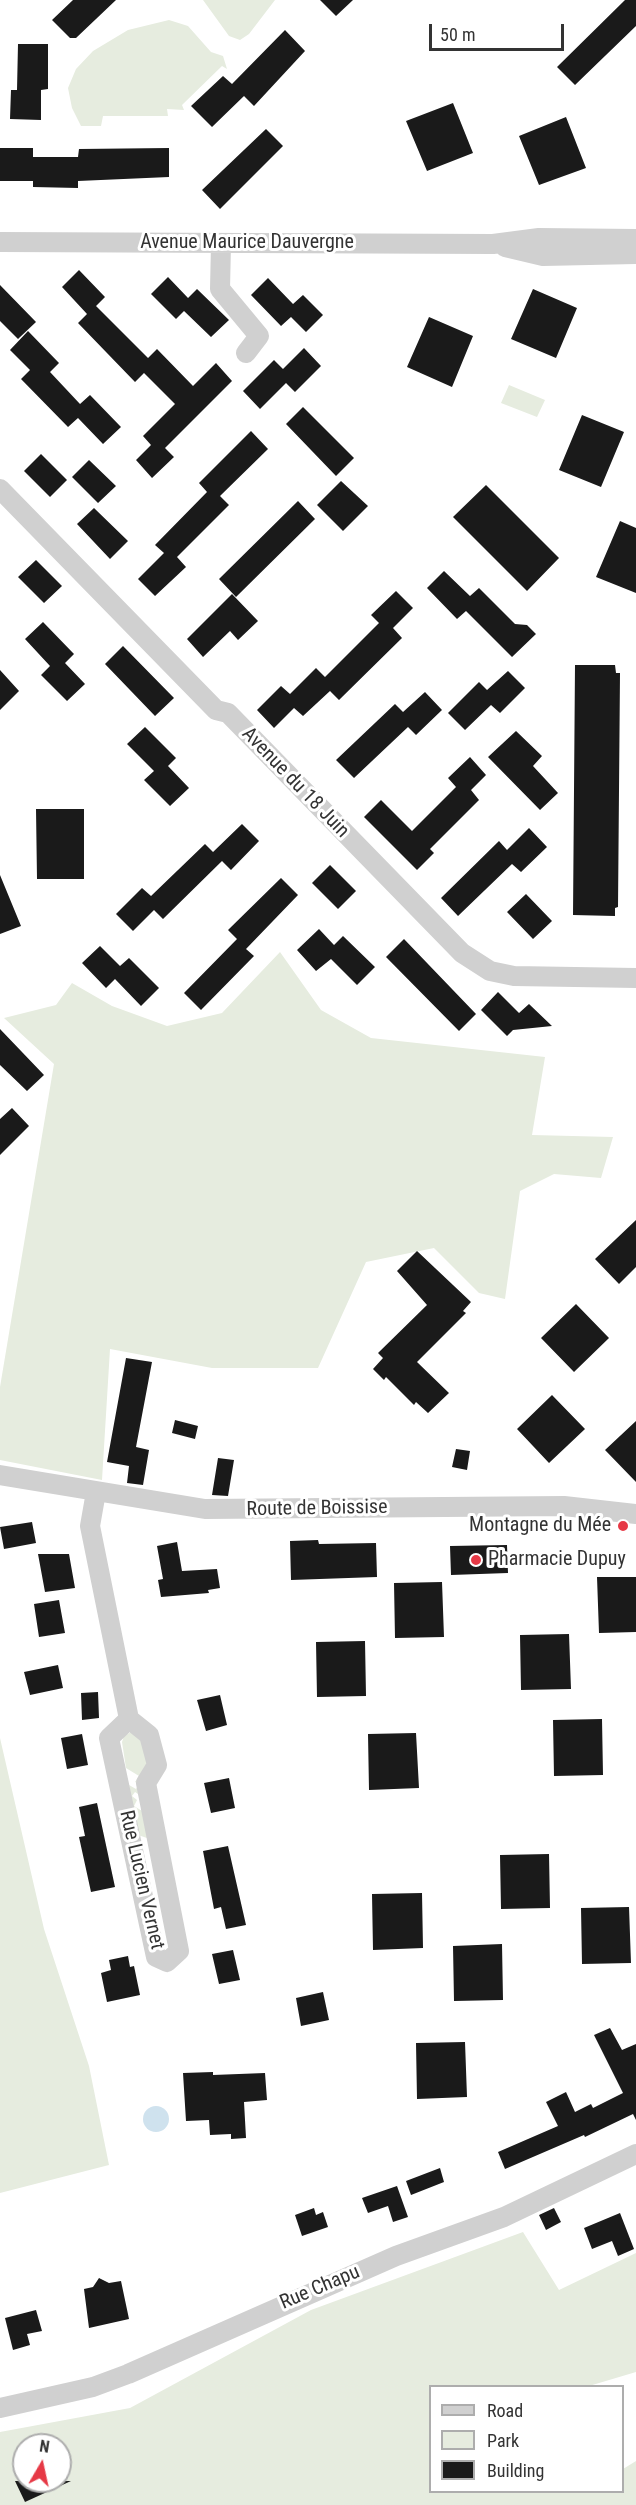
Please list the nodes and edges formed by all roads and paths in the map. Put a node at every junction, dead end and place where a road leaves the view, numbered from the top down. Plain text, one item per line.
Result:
1 (636, 239) edge
2 (0, 242) edge
3 (221, 244) junction
4 (493, 244) junction
5 (636, 254) edge
6 (246, 354) dead end
7 (0, 489) edge
8 (636, 978) edge
9 (0, 1475) edge
10 (96, 1492) junction
11 (636, 1514) edge
12 (129, 1719) junction
13 (636, 2154) edge
14 (0, 2408) edge

1 - 4 street, Avenue Maurice Dauvergne
2 - 3 street, Avenue Maurice Dauvergne
3 - 4 street, Avenue Maurice Dauvergne
3 - 6 street
4 - 5 street, Avenue Maurice Dauvergne
7 - 8 street, Avenue du 18 Juin
9 - 10 street, Route de Boissise
10 - 11 street, Route de Boissise
10 - 12 street
12 - 12 street, Rue Lucien Vernet
13 - 14 street, Rue Chapu

